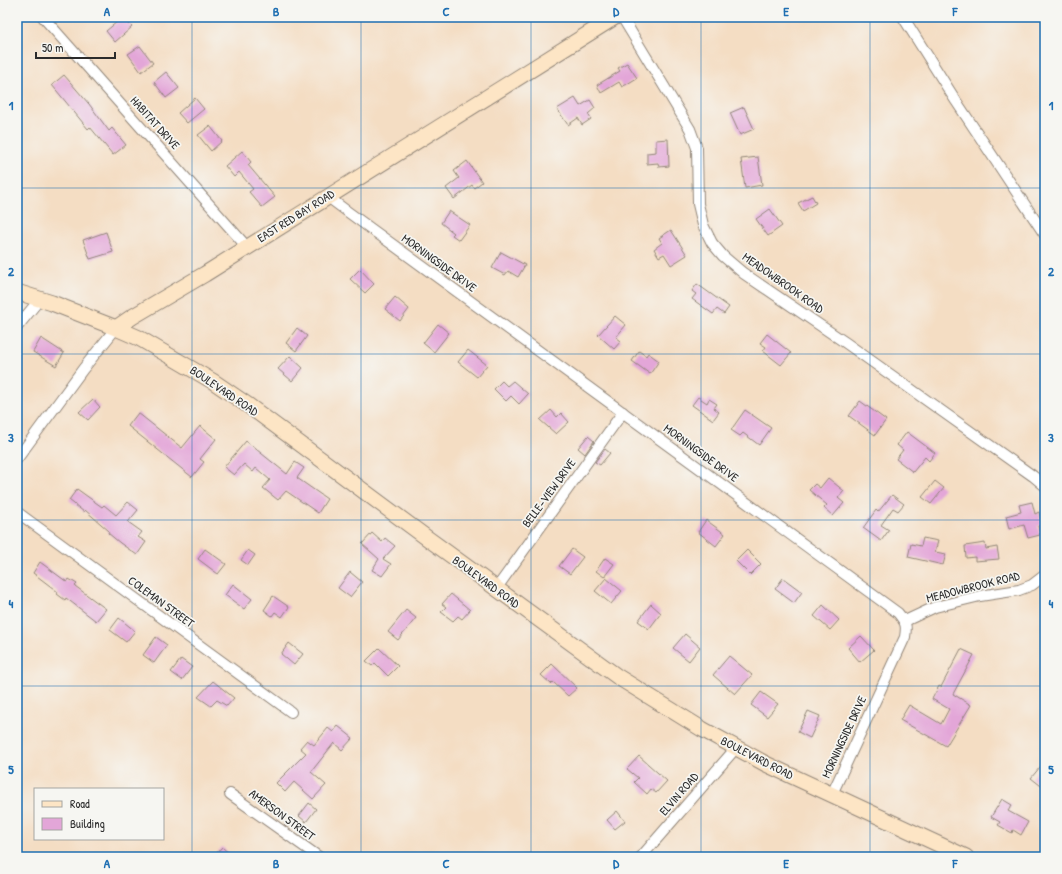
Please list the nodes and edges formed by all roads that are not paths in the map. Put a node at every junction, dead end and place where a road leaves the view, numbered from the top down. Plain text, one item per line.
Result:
1 (44, 17) edge
2 (615, 17) edge
3 (622, 17) edge
4 (903, 17) edge
5 (328, 197) junction
6 (1045, 235) edge
7 (247, 247) junction
8 (17, 292) edge
9 (40, 299) junction
10 (17, 327) edge
11 (116, 328) junction
12 (623, 412) junction
13 (17, 458) edge
14 (1045, 486) edge
15 (17, 512) edge
16 (1045, 575) edge
17 (496, 589) junction
18 (905, 621) junction
19 (291, 712) dead end
20 (736, 748) junction
21 (230, 794) dead end
22 (832, 794) junction
23 (319, 857) edge
24 (642, 857) edge
25 (966, 857) edge

1 - 7 street, HABITAT DRIVE
2 - 5 street, EAST RED BAY ROAD
3 - 14 street, MEADOWBROOK ROAD
4 - 6 street
5 - 7 street, EAST RED BAY ROAD
5 - 12 street, MORNINGSIDE DRIVE
7 - 11 street, EAST RED BAY ROAD
8 - 9 street, BOULEVARD ROAD
9 - 10 street
9 - 11 street, BOULEVARD ROAD
11 - 13 street, EAST RED BAY ROAD
11 - 17 street, BOULEVARD ROAD
12 - 17 street, BELLE-VIEW DRIVE
12 - 18 street, MORNINGSIDE DRIVE
15 - 19 street, COLEMAN STREET
16 - 18 street, MEADOWBROOK ROAD
17 - 20 street, BOULEVARD ROAD
18 - 22 street, MORNINGSIDE DRIVE
20 - 22 street, BOULEVARD ROAD
20 - 24 street, ELVIN ROAD
21 - 23 street, AMERSON STREET
22 - 25 street, BOULEVARD ROAD

